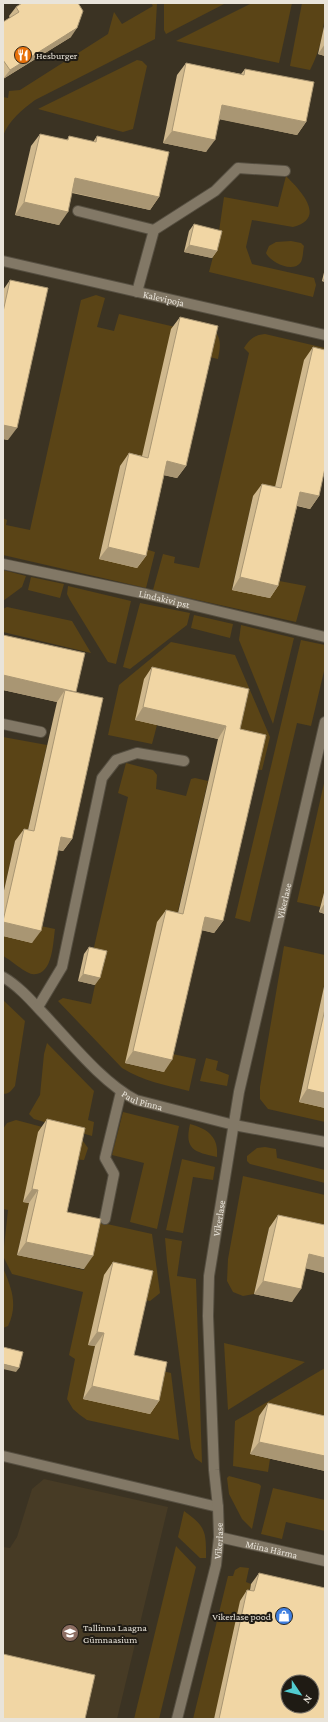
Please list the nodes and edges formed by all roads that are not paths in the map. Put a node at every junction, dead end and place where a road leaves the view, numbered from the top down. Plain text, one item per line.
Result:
1 (286, 171) dead end
2 (78, 211) dead end
3 (154, 230) junction
4 (3, 261) edge
5 (137, 292) junction
6 (325, 335) edge
7 (3, 564) edge
8 (325, 637) edge
9 (325, 722) edge
10 (3, 724) edge
11 (41, 732) dead end
12 (184, 761) dead end
13 (3, 977) edge
14 (38, 1007) junction
15 (121, 1092) junction
16 (234, 1124) junction
17 (325, 1142) edge
18 (105, 1220) dead end
19 (3, 1456) edge
20 (218, 1507) junction
21 (219, 1537) junction
22 (325, 1561) edge
23 (177, 1719) edge

1 - 3 street
2 - 3 street
3 - 5 street
4 - 5 street, Kalevipoja
5 - 6 street, Kalevipoja
7 - 8 street, Lindakivi pst
9 - 16 street, Vikerlase
10 - 11 street
12 - 14 street
13 - 14 street, Paul Pinna
14 - 15 street, Paul Pinna
15 - 16 street, Paul Pinna
15 - 18 street
16 - 17 street, Paul Pinna
16 - 20 street, Vikerlase
19 - 20 street
20 - 21 street, Vikerlase
21 - 22 street, Miina Härma
21 - 23 street, Vikerlase

